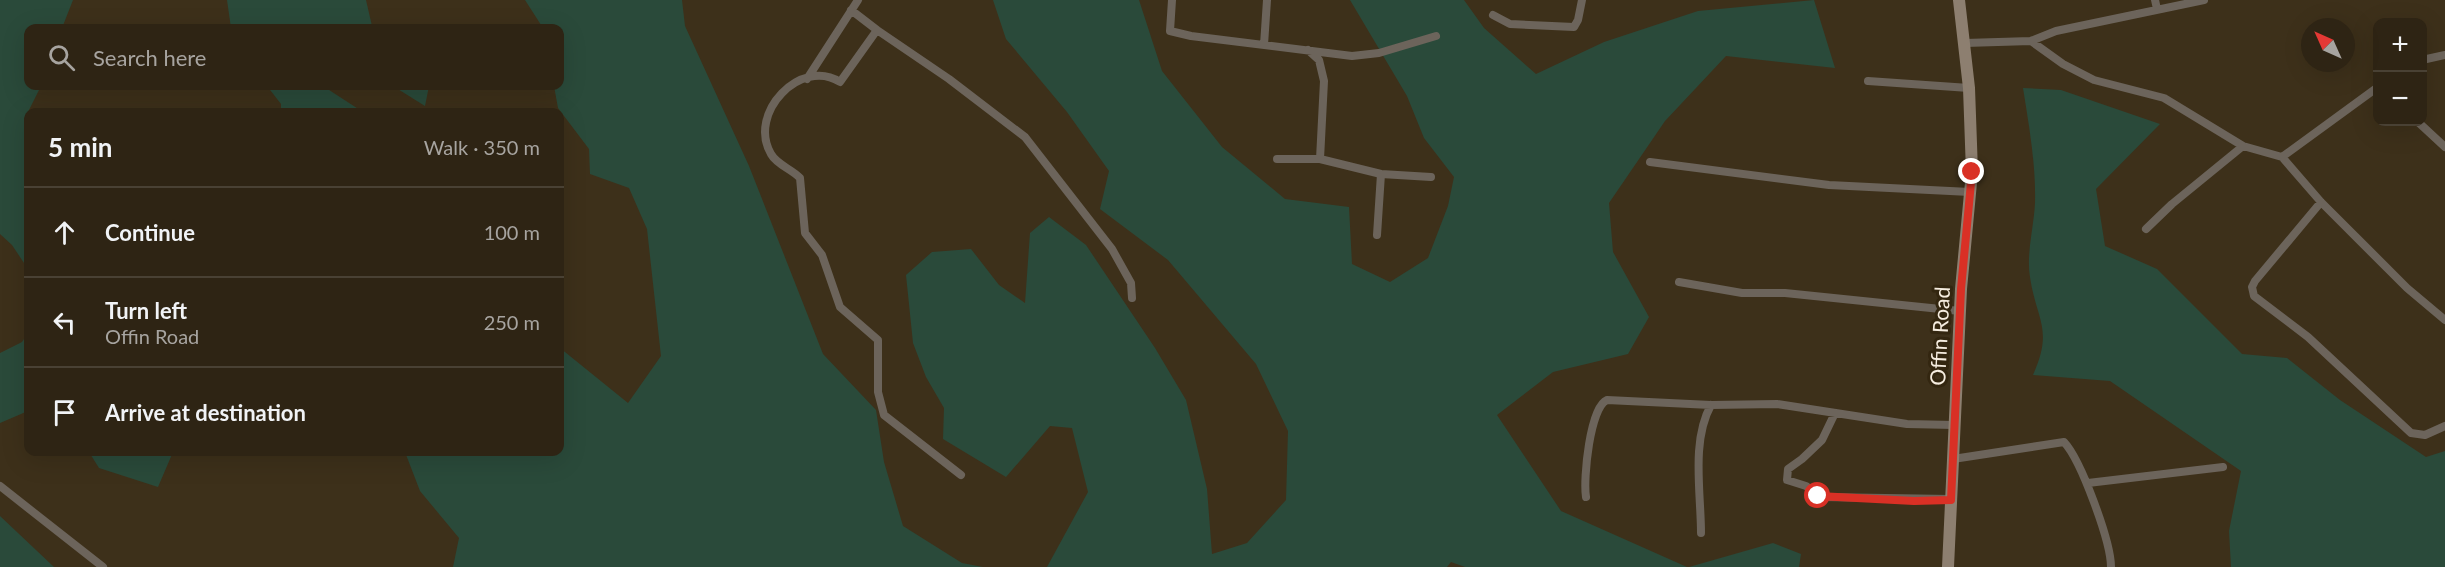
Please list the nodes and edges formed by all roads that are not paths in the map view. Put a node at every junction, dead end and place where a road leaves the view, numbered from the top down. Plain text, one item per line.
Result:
1 (858, 0) edge
2 (1172, 0) edge
3 (1267, 0) edge
4 (1582, 0) edge
5 (1959, 0) edge
6 (2204, 0) edge
7 (2156, 5) edge
8 (851, 9) junction
9 (1493, 15) dead end
10 (877, 30) junction
11 (1436, 36) dead end
12 (2031, 41) junction
13 (1965, 43) junction
14 (1264, 45) junction
15 (1308, 50) junction
16 (2445, 55) edge
17 (2427, 59) edge
18 (807, 79) junction
19 (1868, 81) dead end
20 (1970, 88) junction
21 (2373, 91) edge
22 (2422, 126) edge
23 (2243, 146) junction
24 (2445, 147) edge
25 (2282, 157) junction
26 (1278, 159) dead end
27 (1320, 159) junction
28 (1650, 162) dead end
29 (1381, 174) junction
30 (1431, 177) dead end
31 (1970, 192) junction
32 (2321, 202) junction
33 (2146, 230) dead end
34 (1377, 235) dead end
35 (1679, 282) dead end
36 (1132, 298) dead end
37 (1960, 311) junction
38 (2445, 320) edge
39 (1711, 405) junction
40 (1835, 413) junction
41 (1954, 425) junction
42 (2445, 426) edge
43 (1953, 459) junction
44 (2223, 467) dead end
45 (962, 475) dead end
46 (2088, 483) junction
47 (0, 486) edge
48 (1586, 497) dead end
49 (1951, 500) junction
50 (1701, 533) dead end
51 (103, 567) edge
52 (1948, 567) edge
53 (2111, 567) edge

1 - 8 street
2 - 14 street
3 - 14 street
4 - 9 street
5 - 13 street, Offin Road
6 - 7 street
7 - 12 street
8 - 10 street
8 - 18 street
10 - 18 street
10 - 36 street
11 - 15 street
12 - 13 street
12 - 23 street
13 - 20 street, Offin Road
14 - 15 street
15 - 27 street
16 - 17 street
18 - 45 street
19 - 20 street
20 - 31 street, Offin Road
21 - 25 street
22 - 24 street
23 - 25 street
23 - 33 street
25 - 32 street
26 - 27 street
27 - 29 street
28 - 31 street
29 - 30 street
29 - 34 street
31 - 37 street, Offin Road
32 - 38 street
32 - 42 street
35 - 37 street
37 - 41 street, Offin Road
39 - 40 street
39 - 48 street
39 - 50 street
40 - 41 street
40 - 49 street
41 - 43 street, Offin Road
43 - 46 street
43 - 49 street, Offin Road
44 - 46 street
46 - 53 street
47 - 51 street
49 - 52 street, Offin Road

